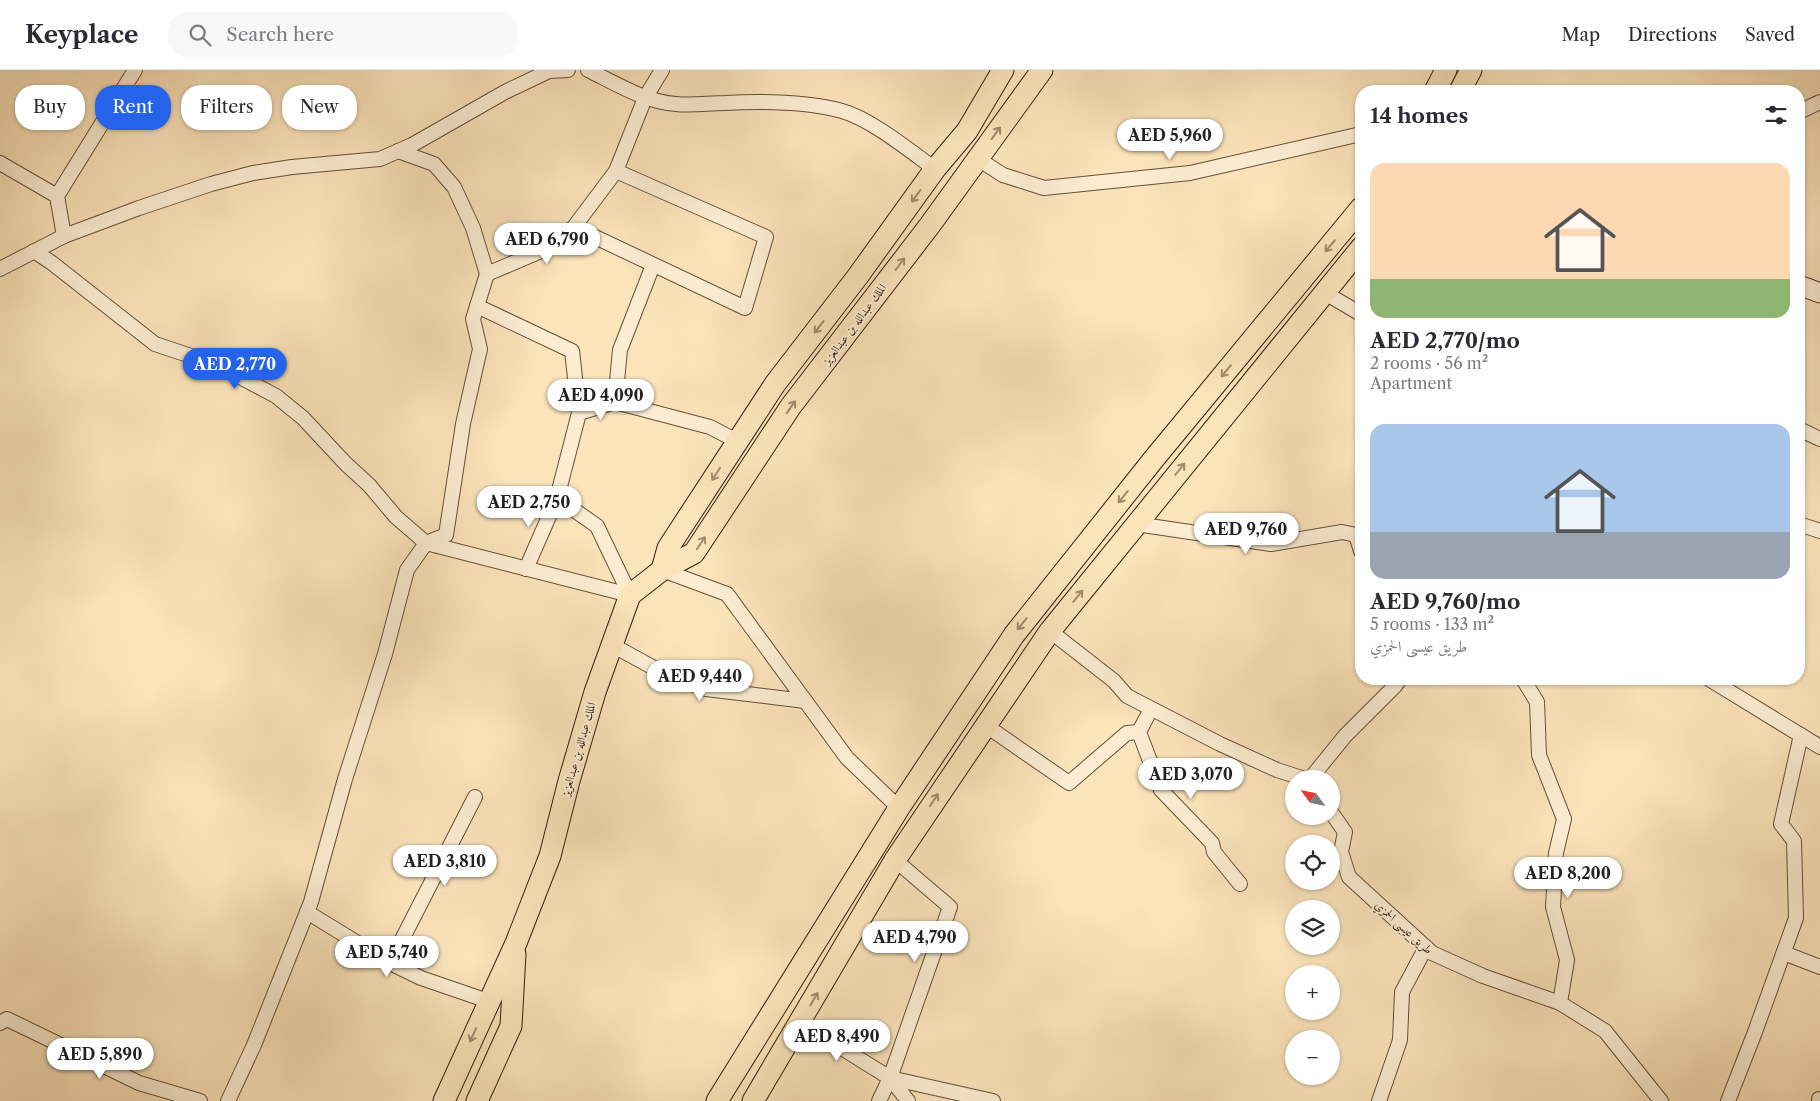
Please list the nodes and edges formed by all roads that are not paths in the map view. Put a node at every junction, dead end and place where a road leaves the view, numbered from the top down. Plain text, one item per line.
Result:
1 (135, 70) edge
2 (549, 70) edge
3 (568, 70) edge
4 (588, 70) edge
5 (662, 70) edge
6 (1003, 70) edge
7 (1042, 70) edge
8 (1446, 70) edge
9 (1471, 70) edge
10 (1438, 85) edge
11 (1463, 85) edge
12 (645, 98) junction
13 (1820, 102) edge
14 (1805, 109) edge
15 (1355, 135) edge
16 (398, 151) junction
17 (978, 159) junction
18 (0, 162) edge
19 (935, 168) junction
20 (616, 171) junction
21 (57, 196) junction
22 (1355, 215) edge
23 (574, 228) junction
24 (64, 236) junction
25 (34, 251) junction
26 (1355, 256) edge
27 (653, 265) junction
28 (0, 269) edge
29 (487, 274) junction
30 (1805, 287) edge
31 (1325, 293) junction
32 (1820, 293) edge
33 (477, 306) junction
34 (1355, 310) edge
35 (615, 402) junction
36 (579, 413) junction
37 (1805, 431) edge
38 (1820, 439) edge
39 (737, 441) junction
40 (557, 498) junction
41 (1136, 524) junction
42 (1805, 526) edge
43 (1820, 531) edge
44 (1355, 535) edge
45 (426, 543) junction
46 (526, 569) junction
47 (662, 570) junction
48 (630, 595) junction
49 (1050, 631) junction
50 (612, 645) junction
51 (1396, 685) edge
52 (1527, 685) edge
53 (1719, 685) edge
54 (805, 701) junction
55 (1151, 709) junction
56 (986, 725) junction
57 (1138, 732) junction
58 (1801, 735) junction
59 (1820, 747) edge
60 (1317, 770) edge
61 (1285, 773) edge
62 (475, 797) dead end
63 (899, 808) junction
64 (921, 820) junction
65 (1340, 825) edge
66 (895, 860) junction
67 (1240, 884) dead end
68 (307, 912) junction
69 (516, 943) junction
70 (1426, 947) junction
71 (1784, 953) junction
72 (390, 963) junction
73 (1820, 967) edge
74 (488, 1001) junction
75 (1560, 1004) junction
76 (800, 1022) junction
77 (0, 1023) edge
78 (890, 1078) junction
79 (200, 1101) edge
80 (228, 1101) edge
81 (444, 1101) edge
82 (477, 1101) edge
83 (717, 1101) edge
84 (753, 1101) edge
85 (879, 1101) edge
86 (908, 1101) edge
87 (993, 1101) edge
88 (1379, 1101) edge
89 (1661, 1101) edge
90 (1728, 1101) edge

1 - 21 street
2 - 3 street
2 - 16 street
4 - 12 street
5 - 12 street
6 - 19 main road, الملك عبدالله بن عبدالعزيز
17 -> 7 main road, الملك عبدالله بن عبدالعزيز
8 - 10 main road
9 - 11 main road
12 - 19 street
12 - 20 street
13 - 14 street
15 - 17 street
16 - 24 street
16 - 29 street
47 -> 17 main road, الملك عبدالله بن عبدالعزيز
18 - 21 street
19 -> 39 main road, الملك عبدالله بن عبدالعزيز
20 - 23 street
20 - 27 street
21 - 24 street
22 -> 63 main road
23 - 27 street
23 - 29 street
24 - 25 street
25 - 28 street
25 - 45 street
26 - 31 main road
27 - 35 street
29 - 33 street
30 - 32 street
31 - 34 street
41 -> 31 main road
33 - 36 street
33 - 45 street
35 - 36 street
35 - 39 street
36 - 40 street
37 - 38 street
39 -> 47 main road, الملك عبدالله بن عبدالعزيز
40 - 46 street
40 - 48 street
41 - 44 street
49 -> 41 main road
42 - 43 street
45 - 46 street
45 - 68 street
46 - 48 street
47 - 48 main road, الملك عبدالله بن عبدالعزيز
47 - 54 street
48 - 50 main road, الملك عبدالله بن عبدالعزيز
49 - 55 street
49 - 56 main road
50 - 54 street
50 - 69 main road, الملك عبدالله بن عبدالعزيز
51 - 60 street
52 - 75 street
53 - 58 street
54 - 63 street
55 - 57 street
55 - 61 street
56 - 57 street
64 -> 56 main road
57 - 67 street
58 - 59 street
58 - 71 street
62 - 72 street
63 - 64 main road
63 - 83 main road
64 - 66 main road
65 - 70 street, طريق عيسى الحمزي
76 -> 66 main road
66 - 78 street
68 - 72 street
68 - 80 street
69 - 74 main road, الملك عبدالله بن عبدالعزيز
69 - 82 main road, الملك عبدالله بن عبدالعزيز
70 - 75 street, طريق عيسى الحمزي
70 - 88 street
71 - 73 street
71 - 90 street
72 - 74 street
74 -> 81 main road, الملك عبدالله بن عبدالعزيز
75 - 89 street, طريق عيسى الحمزي
76 - 78 street
76 - 84 main road
77 - 79 street
78 - 85 street
78 - 86 street
78 - 87 street

